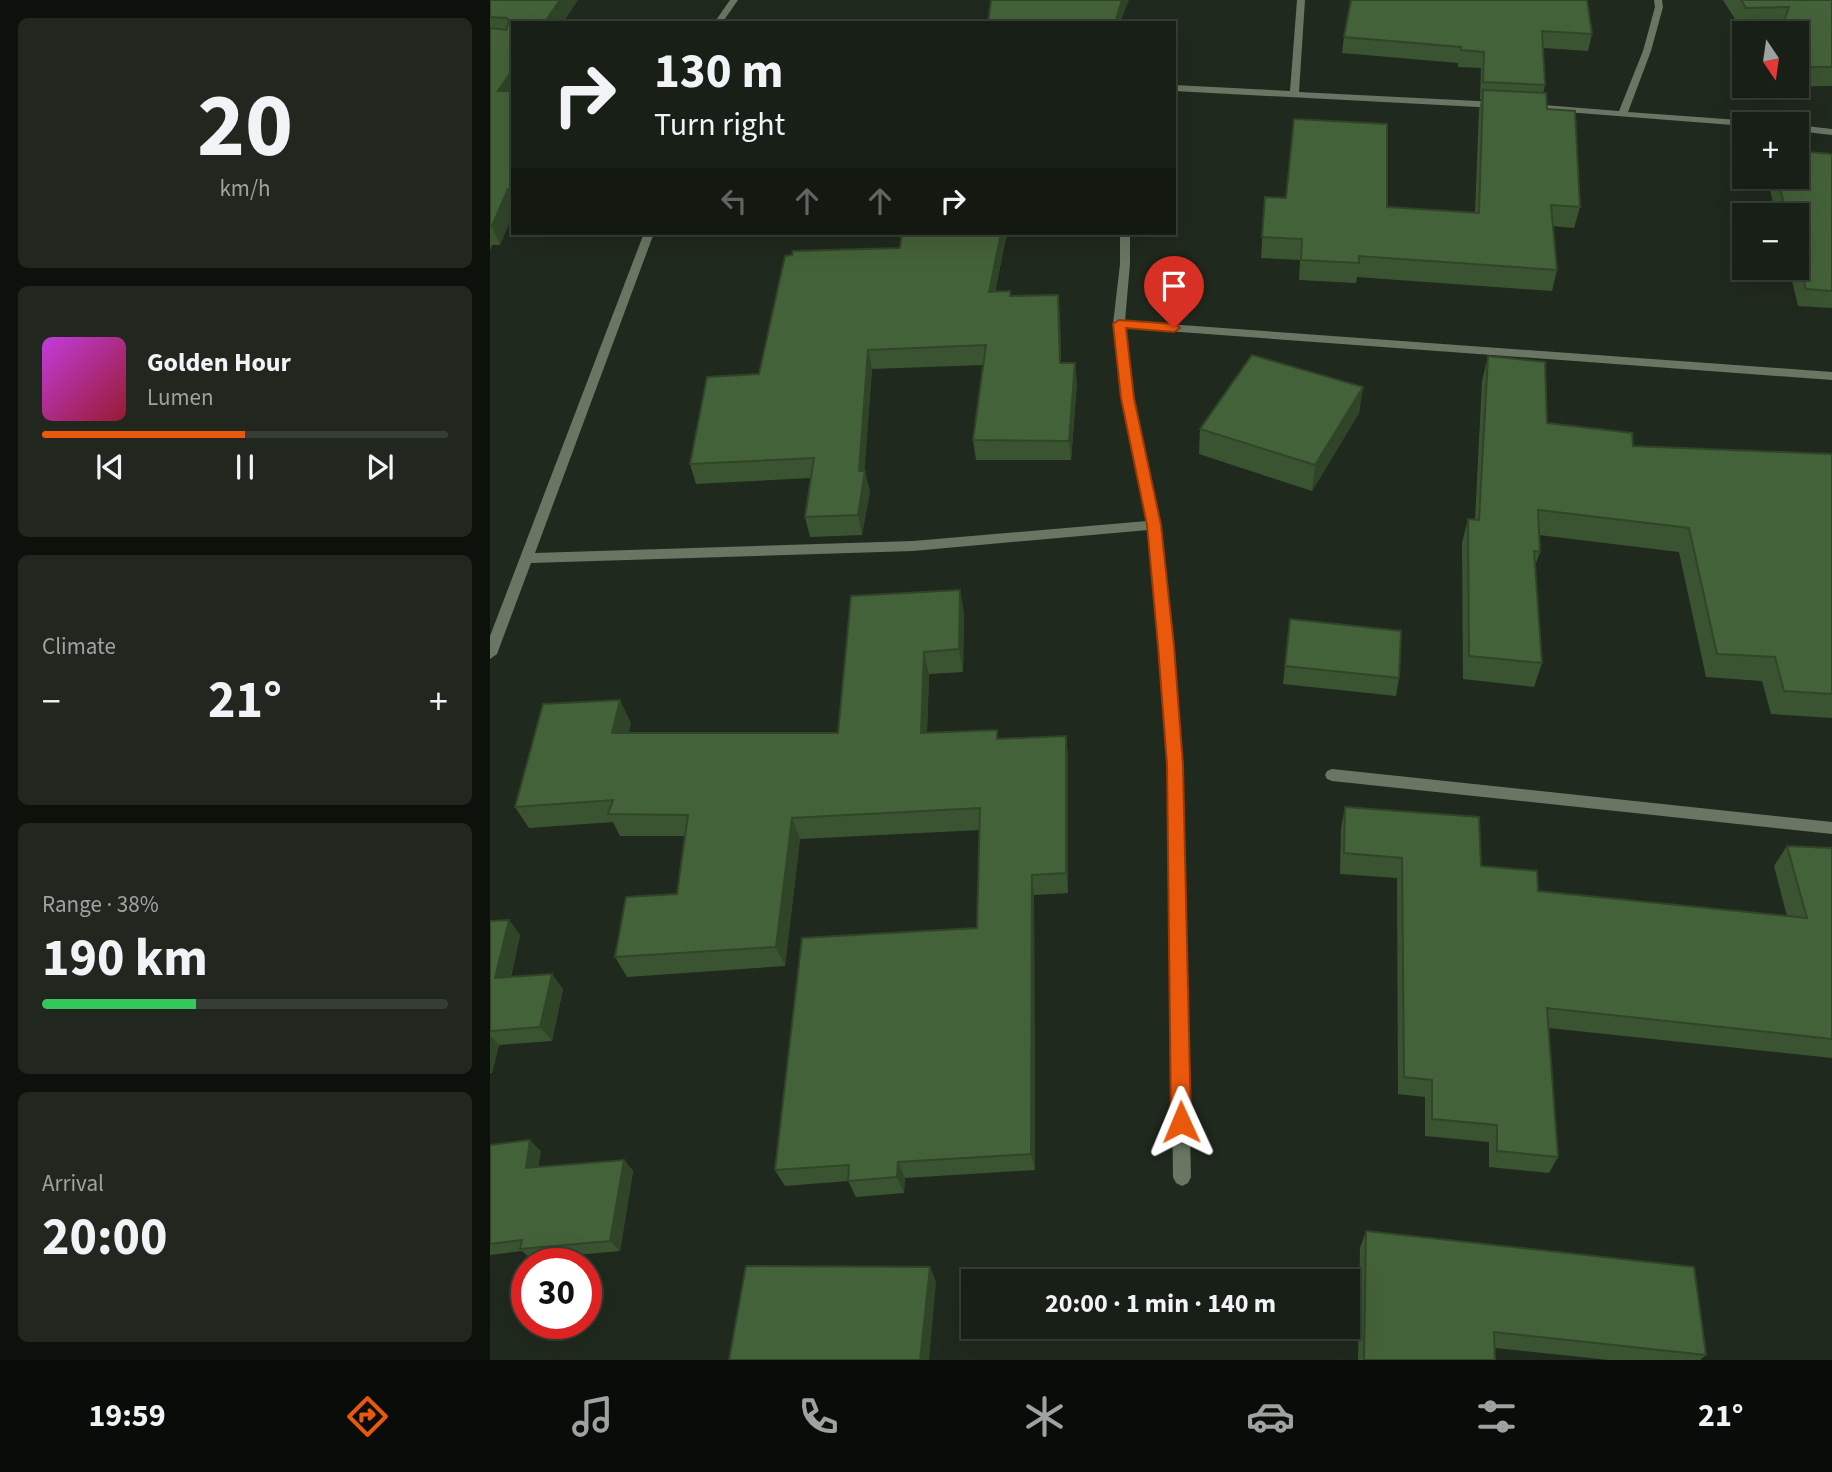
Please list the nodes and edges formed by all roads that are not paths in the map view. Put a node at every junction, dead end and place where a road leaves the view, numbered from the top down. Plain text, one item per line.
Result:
1 (734, 0) edge
2 (1301, 0) edge
3 (1658, 0) edge
4 (719, 21) edge
5 (1176, 88) edge
6 (1294, 93) junction
7 (1513, 106) edge
8 (1527, 107) edge
9 (1622, 112) junction
10 (1732, 122) edge
11 (1809, 129) edge
12 (1832, 132) edge
13 (648, 235) edge
14 (1125, 235) edge
15 (1119, 324) junction
16 (1832, 376) edge
17 (1154, 525) junction
18 (527, 558) junction
19 (490, 654) edge
20 (1332, 775) dead end
21 (1832, 828) edge
22 (1182, 1177) dead end

1 - 4 street
2 - 6 street
3 - 9 street
5 - 6 street
6 - 7 street
8 - 9 street
9 - 10 street
11 - 12 street
13 - 18 street
14 - 15 street
15 - 16 street
15 - 17 street
17 - 18 street
17 - 22 street
18 - 19 street
20 - 21 street

